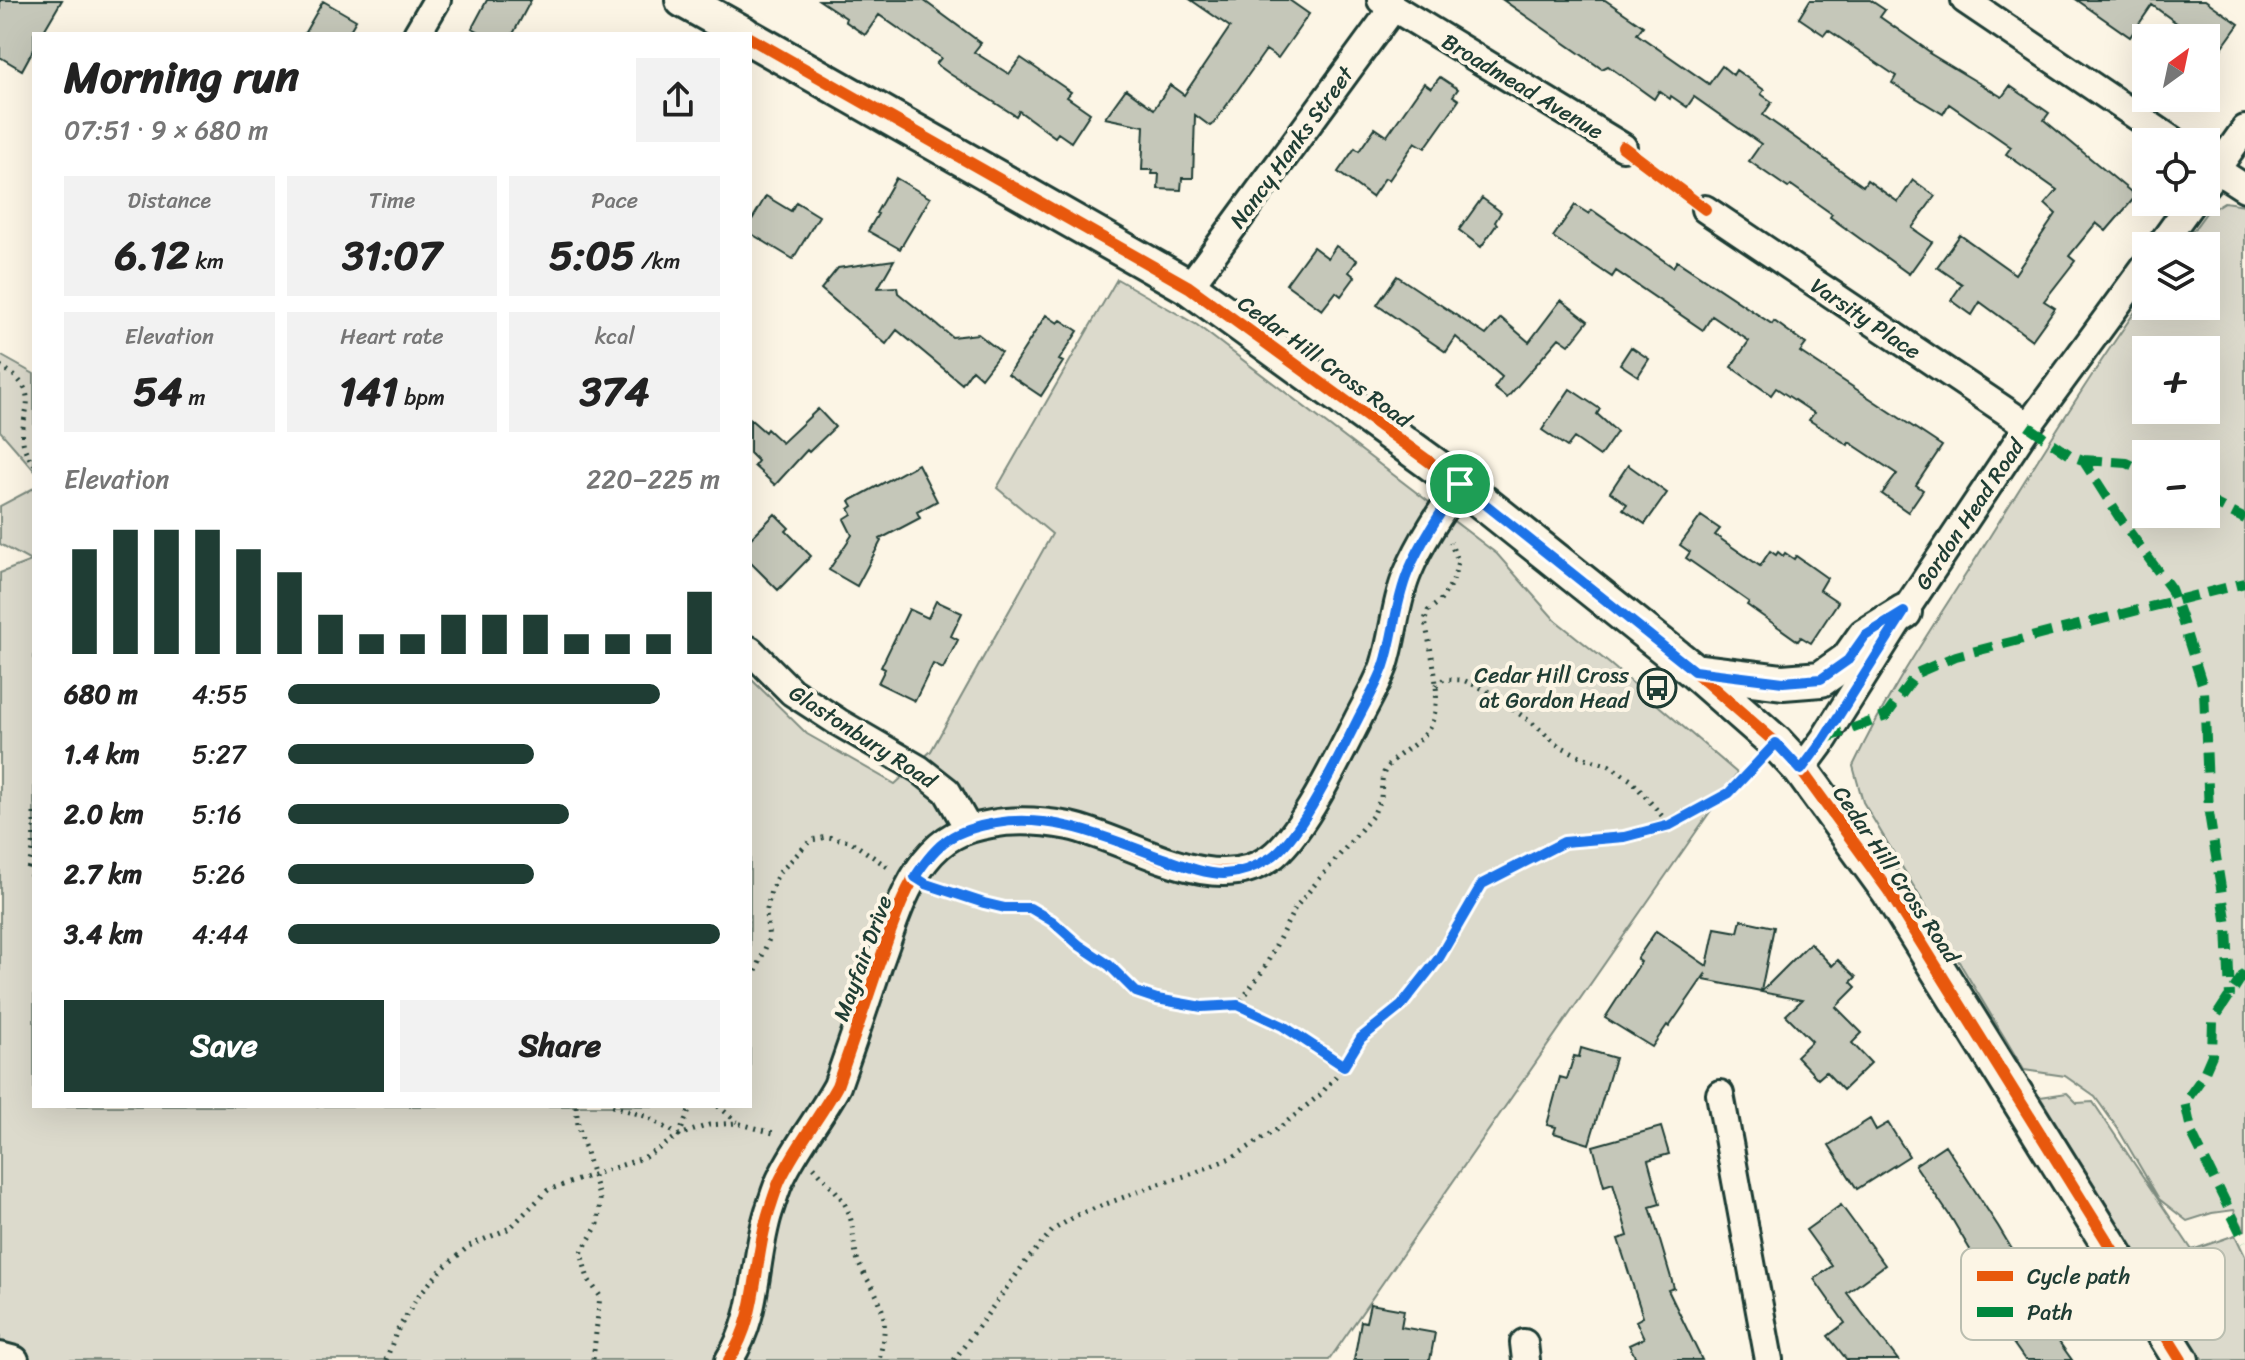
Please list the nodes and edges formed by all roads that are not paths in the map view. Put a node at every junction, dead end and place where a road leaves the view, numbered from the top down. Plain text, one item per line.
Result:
1 (437, 0) edge
2 (683, 0) edge
3 (1965, 0) edge
4 (1387, 4) edge
5 (418, 32) edge
6 (740, 32) edge
7 (752, 39) edge
8 (2154, 128) edge
9 (2245, 129) edge
10 (1623, 147) dead end
11 (2220, 159) edge
12 (2220, 177) edge
13 (2245, 188) edge
14 (1705, 209) dead end
15 (2132, 284) edge
16 (1189, 287) junction
17 (2028, 426) junction
18 (1460, 484) junction
19 (1904, 612) junction
20 (752, 652) edge
21 (1694, 671) junction
22 (1801, 770) junction
23 (968, 828) junction
24 (1720, 1094) dead end
25 (2111, 1248) edge
26 (2169, 1340) edge
27 (0, 1356) edge
28 (15, 1360) edge
29 (729, 1360) edge
30 (1769, 1360) edge
31 (2181, 1360) edge

1 - 5 street
2 - 6 main road
3 - 8 street
4 - 10 street, Broadmead Avenue
4 - 16 street, Nancy Hanks Street
7 - 16 main road, Cedar Hill Cross Road
9 - 11 street
12 - 13 street
14 - 17 street, Varsity Place
15 - 17 street, Gordon Head Road
16 - 18 main road, Cedar Hill Cross Road
17 - 19 street, Gordon Head Road
18 - 21 main road, Cedar Hill Cross Road
18 - 23 street, Mayfair Drive
19 - 21 main road
19 - 22 street, Gordon Head Road
20 - 23 street, Glastonbury Road
21 - 22 main road, Cedar Hill Cross Road
22 - 25 main road, Cedar Hill Cross Road
23 - 29 street, Mayfair Drive
24 - 30 street
26 - 31 main road, Cedar Hill Cross Road
27 - 28 street

